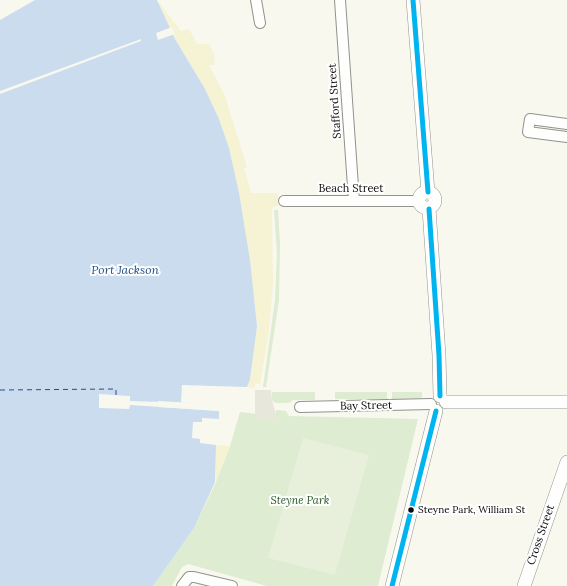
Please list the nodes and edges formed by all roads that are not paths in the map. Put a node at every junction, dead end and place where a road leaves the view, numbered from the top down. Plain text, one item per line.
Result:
1 (256, 0) edge
2 (340, 0) edge
3 (413, 0) edge
4 (260, 23) dead end
5 (554, 122) junction
6 (567, 124) edge
7 (552, 135) junction
8 (567, 137) edge
9 (284, 201) dead end
10 (354, 201) junction
11 (425, 201) junction
12 (567, 402) edge
13 (438, 403) junction
14 (300, 407) dead end
15 (567, 462) edge
16 (182, 586) edge
17 (232, 586) edge
18 (392, 586) edge
19 (524, 586) edge

1 - 4 street
2 - 10 street, Stafford Street
3 - 11 street
5 - 6 street
5 - 7 street
5 - 7 street
7 - 8 street
9 - 10 street, Beach Street
10 - 11 street, Beach Street
11 - 13 street
12 - 13 street, Bay Street
13 - 14 street, Bay Street
13 - 18 street
15 - 19 street, Cross Street
16 - 17 street

